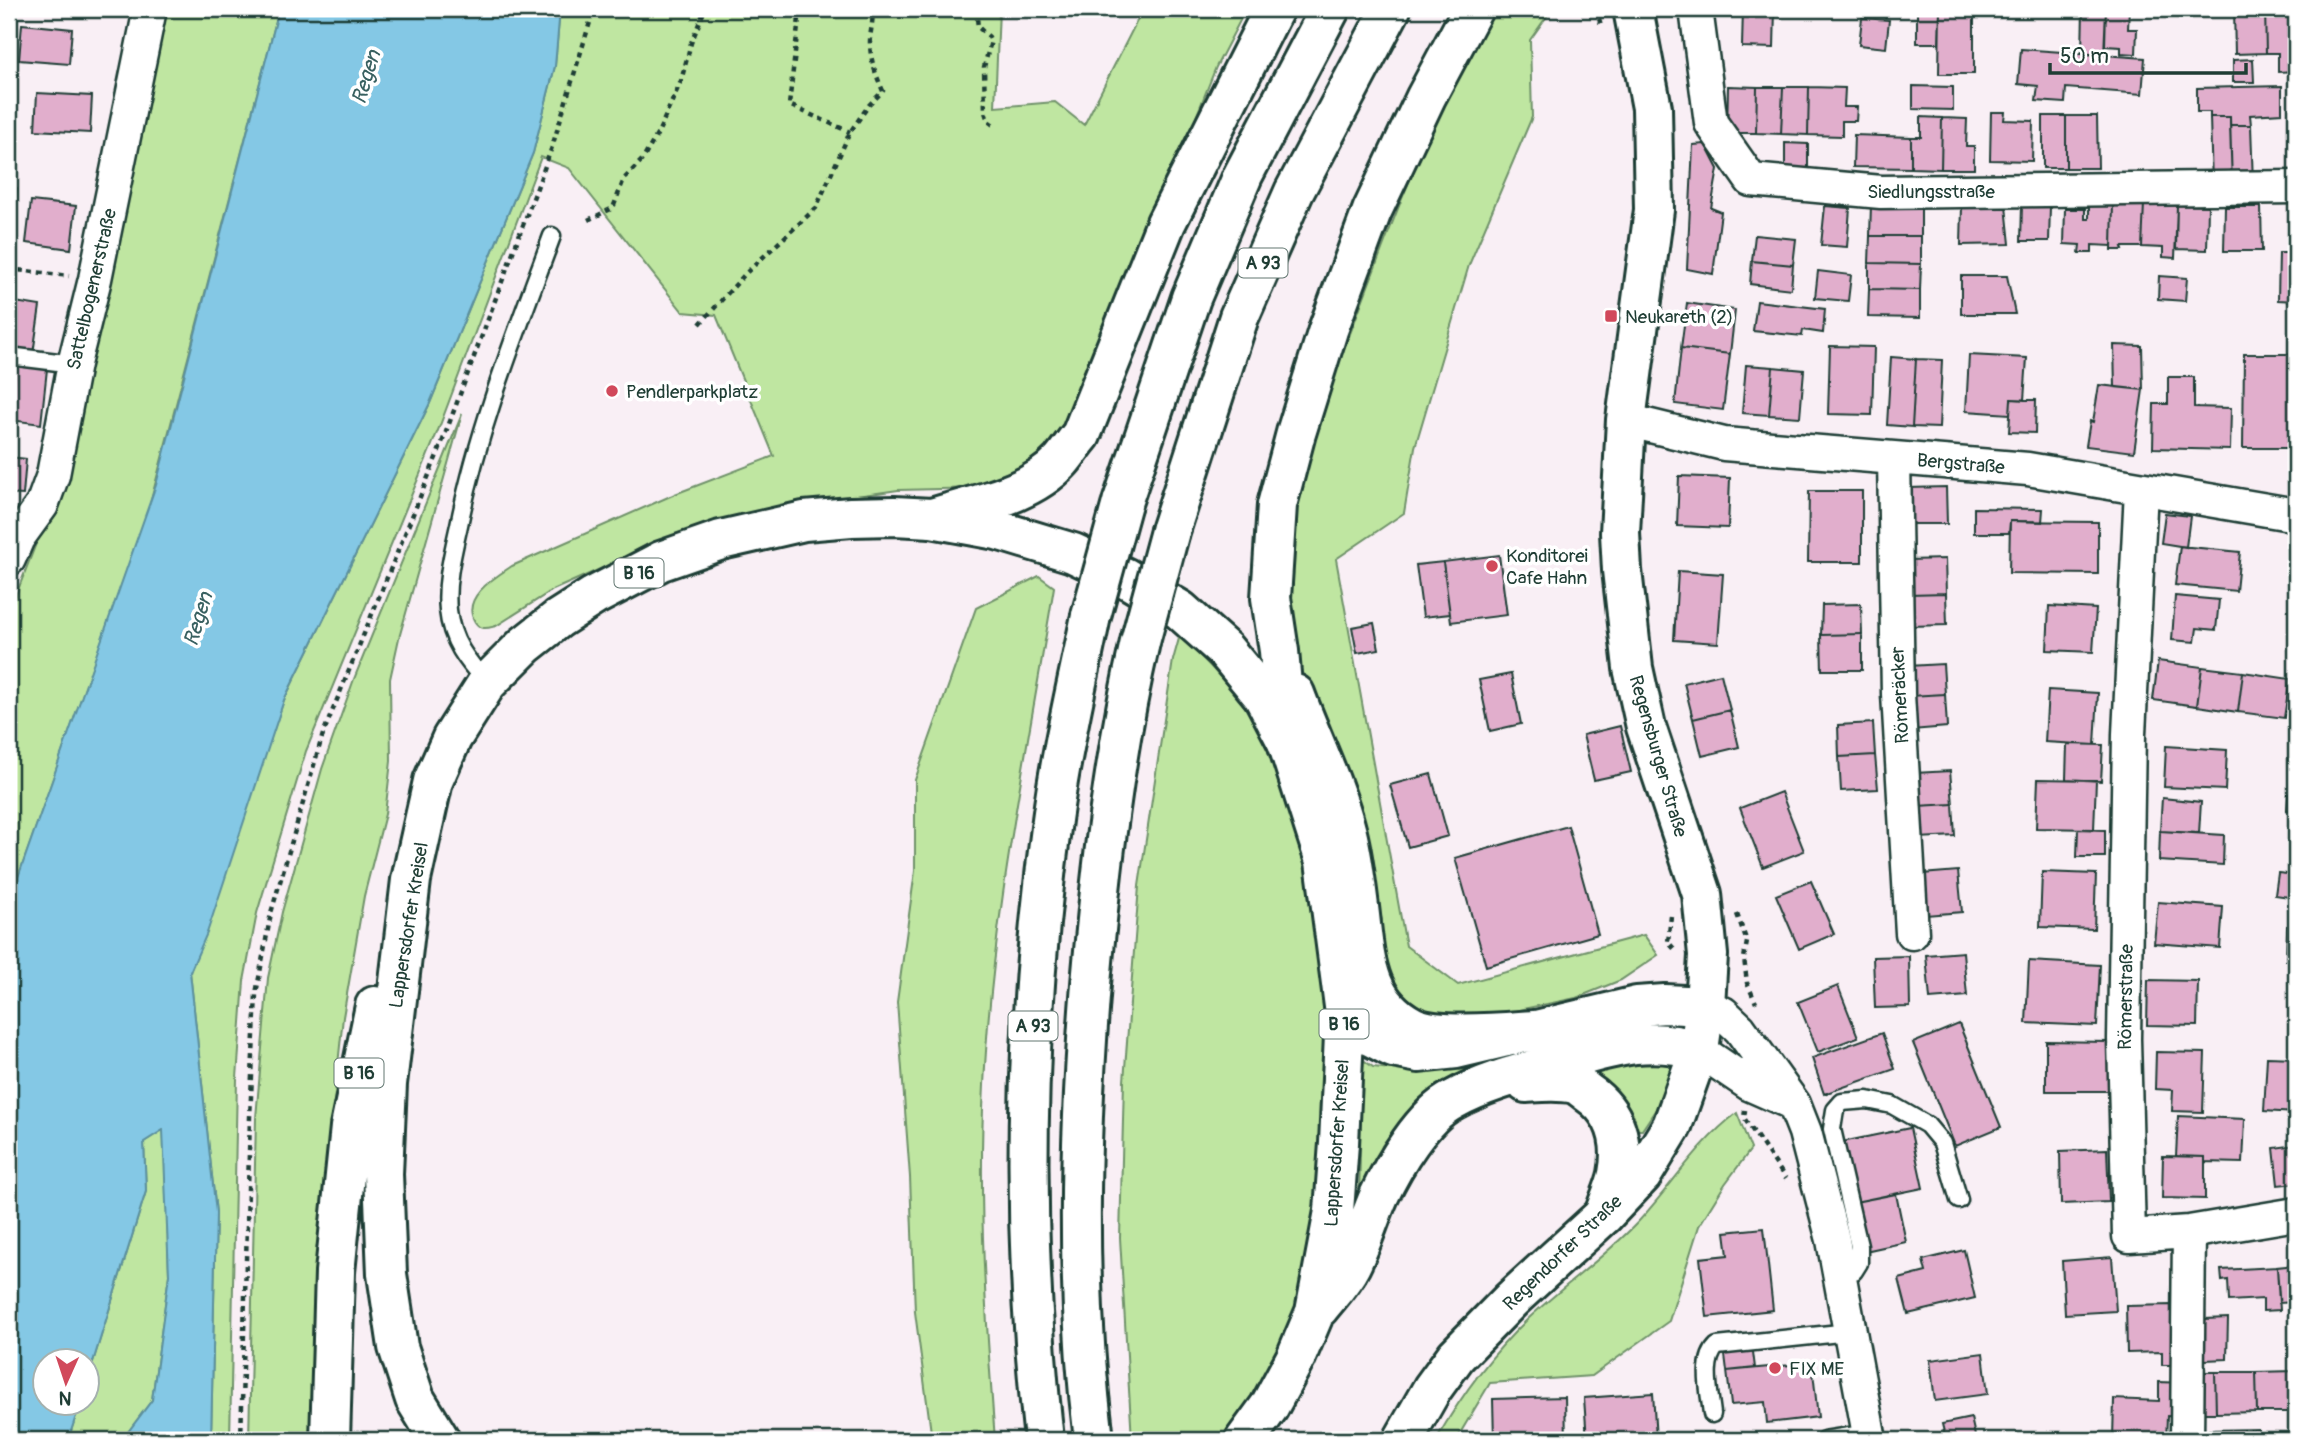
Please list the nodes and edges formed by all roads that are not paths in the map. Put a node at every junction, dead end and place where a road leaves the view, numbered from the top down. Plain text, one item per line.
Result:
1 (150, 9) edge
2 (1274, 9) edge
3 (1330, 9) edge
4 (1391, 9) edge
5 (1473, 9) edge
6 (1633, 9) edge
7 (1696, 9) edge
8 (2296, 187) edge
9 (552, 236) dead end
10 (9, 356) edge
11 (74, 364) junction
12 (1626, 420) junction
13 (1894, 458) junction
14 (2141, 489) junction
15 (2296, 515) edge
16 (932, 518) junction
17 (12, 544) edge
18 (1279, 651) junction
19 (487, 683) junction
20 (1287, 742) junction
21 (411, 880) junction
22 (1912, 933) dead end
23 (1705, 1006) junction
24 (1345, 1014) junction
25 (1534, 1030) junction
26 (1699, 1050) junction
27 (1479, 1088) junction
28 (1794, 1104) junction
29 (1959, 1199) dead end
30 (2296, 1214) edge
31 (1604, 1215) junction
32 (2189, 1232) junction
33 (1838, 1274) junction
34 (1315, 1312) junction
35 (1849, 1332) junction
36 (1712, 1414) dead end
37 (1869, 1436) edge
38 (330, 1440) edge
39 (440, 1440) edge
40 (1044, 1440) edge
41 (1094, 1440) edge
42 (1245, 1440) edge
43 (1404, 1440) edge
44 (1824, 1440) edge
45 (2187, 1440) edge

1 - 11 street, Sattelbogenerstraße
2 - 16 main road
3 - 40 main road, A 93, bridge
4 - 41 main road, A 93, bridge
5 - 18 main road
6 - 12 main road, Regensburger Straße
7 - 8 street, Siedlungsstraße
9 - 19 lane
10 - 11 lane
11 - 17 street, Sattelbogenerstraße
12 - 13 street, Bergstraße
12 - 23 main road, Regensburger Straße
13 - 14 street, Bergstraße
13 - 22 street, Römeräcker
14 - 15 street, Bergstraße
14 - 32 street, Römerstraße
16 - 19 main road, Lappersdorfer Kreisel / B 16
16 - 20 main road, Lappersdorfer Kreisel / B 16
18 - 20 main road
18 - 25 main road
19 - 21 main road, Lappersdorfer Kreisel / B 16
20 - 24 main road, Lappersdorfer Kreisel / B 16
21 - 38 main road, B 16
21 - 39 main road, Lappersdorfer Kreisel / B 16
23 - 25 main road, B 16
23 - 26 main road, Regensburger Straße
23 - 28 street
24 - 25 main road, B 16
24 - 34 main road, Lappersdorfer Kreisel / B 16
26 - 27 main road, B 16
26 - 28 street
26 - 31 main road, Regendorfer Straße
27 - 31 main road, B 16
27 - 34 main road, B 16
28 - 33 street
29 - 33 lane
30 - 32 street
31 - 43 main road, Regendorfer Straße
32 - 45 street
33 - 35 street
34 - 42 main road, Lappersdorfer Kreisel / B 16
35 - 36 lane
35 - 37 street
37 - 44 lane

